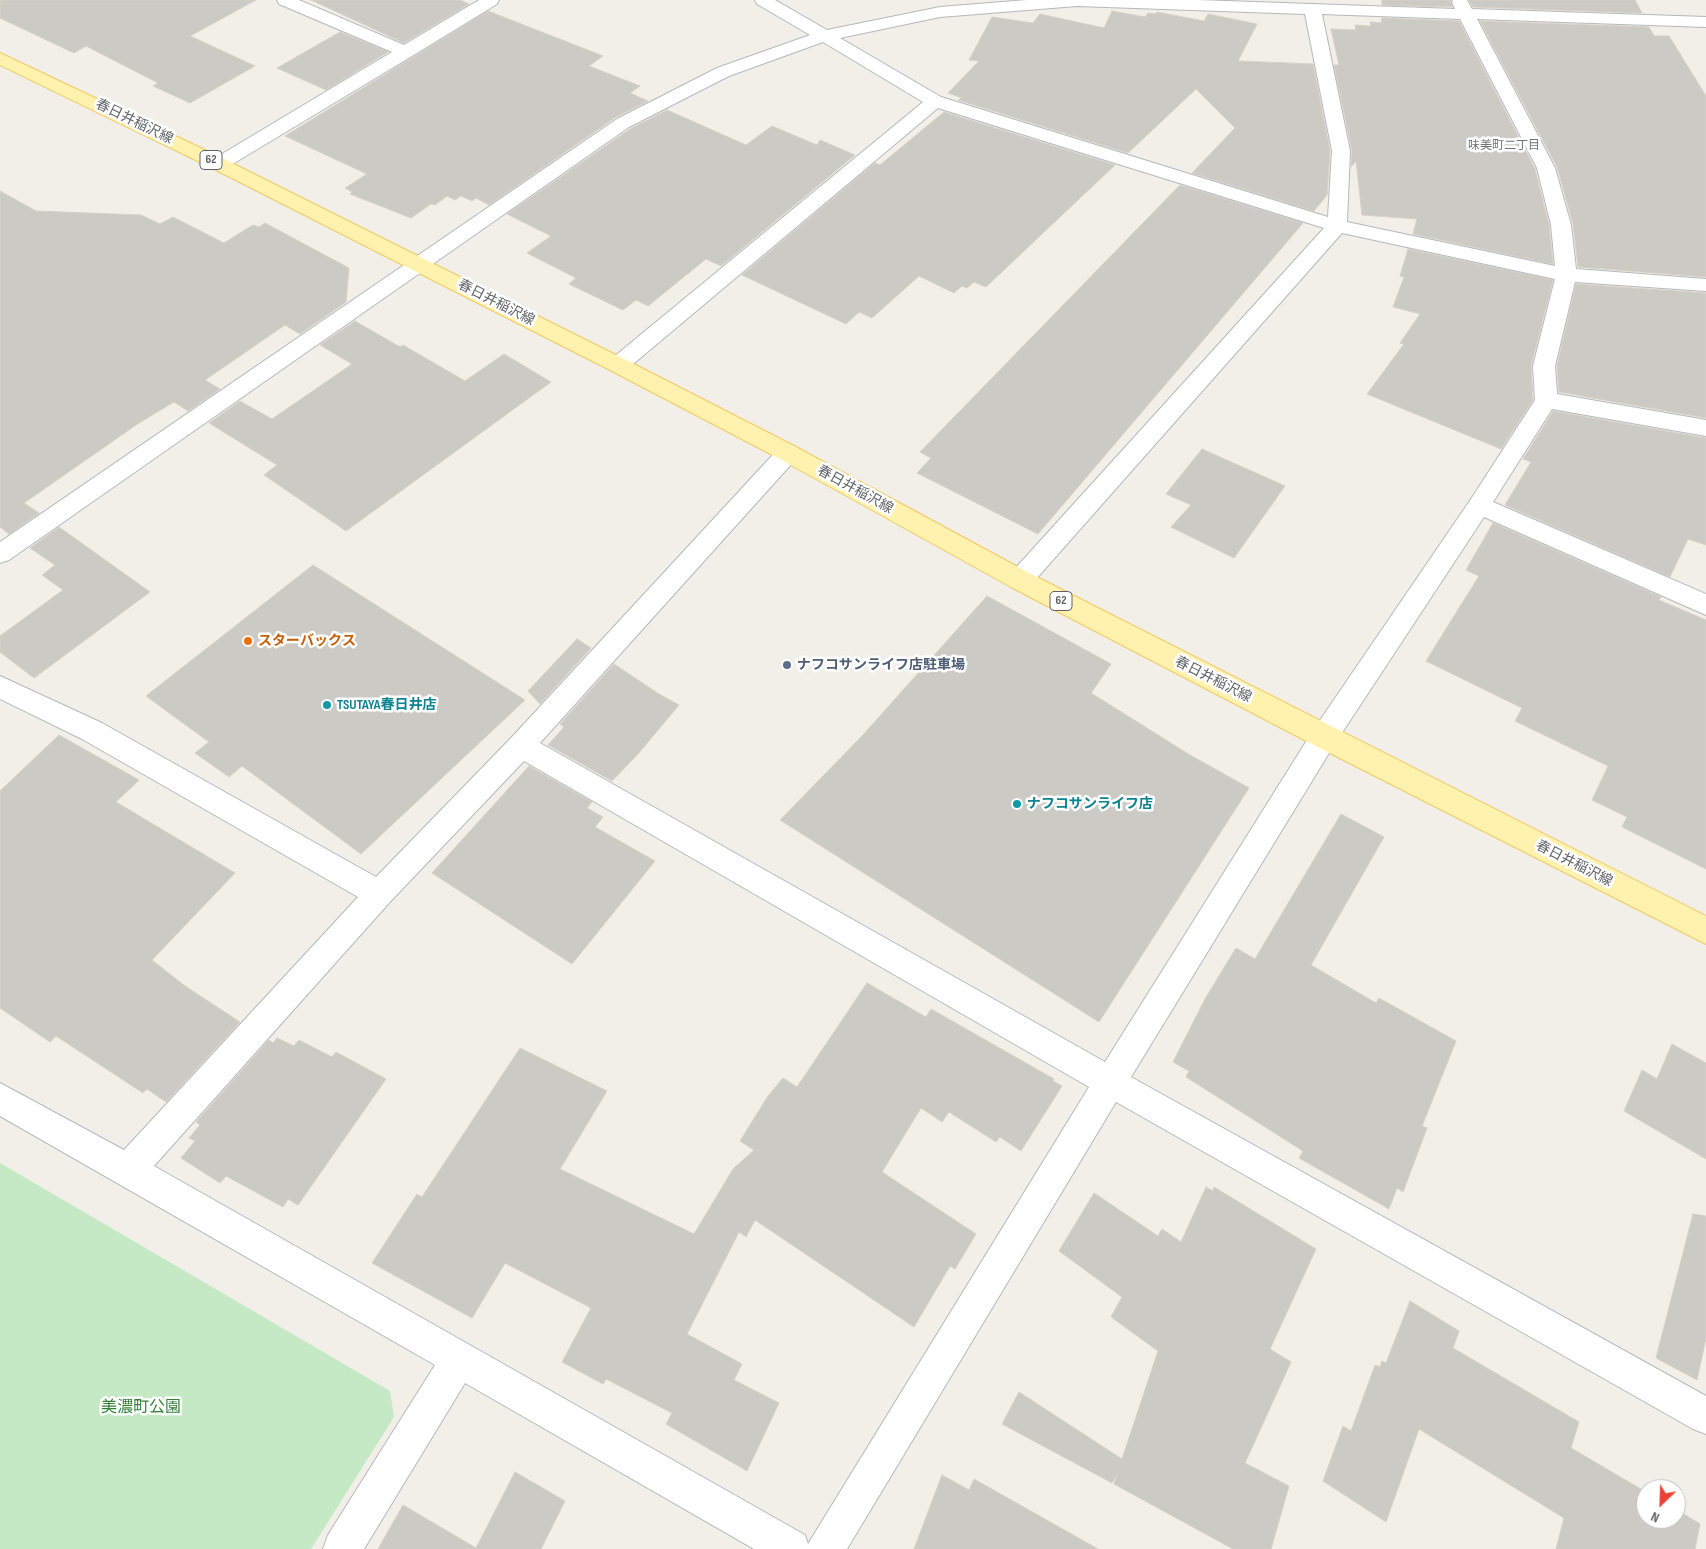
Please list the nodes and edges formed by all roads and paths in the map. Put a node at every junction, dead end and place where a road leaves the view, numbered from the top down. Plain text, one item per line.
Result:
1 (285, 0) edge
2 (491, 0) edge
3 (763, 0) edge
4 (1077, 0) edge
5 (1463, 7) edge
6 (1312, 8) junction
7 (1706, 22) edge
8 (824, 36) junction
9 (406, 52) junction
10 (0, 58) edge
11 (935, 101) junction
12 (219, 164) junction
13 (1337, 226) junction
14 (420, 265) junction
15 (1566, 275) junction
16 (1706, 285) edge
17 (618, 365) junction
18 (1546, 400) junction
19 (1706, 428) edge
20 (788, 453) junction
21 (1479, 504) junction
22 (0, 554) edge
23 (1020, 580) junction
24 (1706, 605) edge
25 (0, 687) edge
26 (1324, 738) junction
27 (521, 746) junction
28 (379, 894) junction
29 (1706, 931) edge
30 (1110, 1082) junction
31 (0, 1099) edge
32 (128, 1170) junction
33 (458, 1360) junction
34 (1706, 1416) edge
35 (342, 1549) edge
36 (791, 1549) edge
37 (825, 1549) edge

1 - 9 street
2 - 9 street
3 - 8 street
4 - 6 street
4 - 8 street
5 - 6 street
5 - 7 street
5 - 15 street
6 - 13 street
8 - 11 street
8 - 14 street
9 - 12 street
10 - 12 main road, 春日井稲沢線 / 62
11 - 13 street
11 - 17 street
12 - 14 main road, 春日井稲沢線 / 62
13 - 15 street
13 - 23 street
14 - 17 main road, 春日井稲沢線 / 62
14 - 22 street
15 - 16 street
15 - 18 street
17 - 20 main road, 春日井稲沢線 / 62
18 - 19 street
18 - 21 street
20 - 23 main road, 春日井稲沢線 / 62
20 - 27 street
21 - 24 street
21 - 26 street
23 - 26 main road, 春日井稲沢線 / 62
25 - 28 street
26 - 29 main road, 春日井稲沢線 / 62
26 - 30 street
27 - 28 street
27 - 30 street
28 - 32 street
30 - 34 street
30 - 37 street
31 - 32 street
32 - 33 street
33 - 35 street
33 - 36 street

